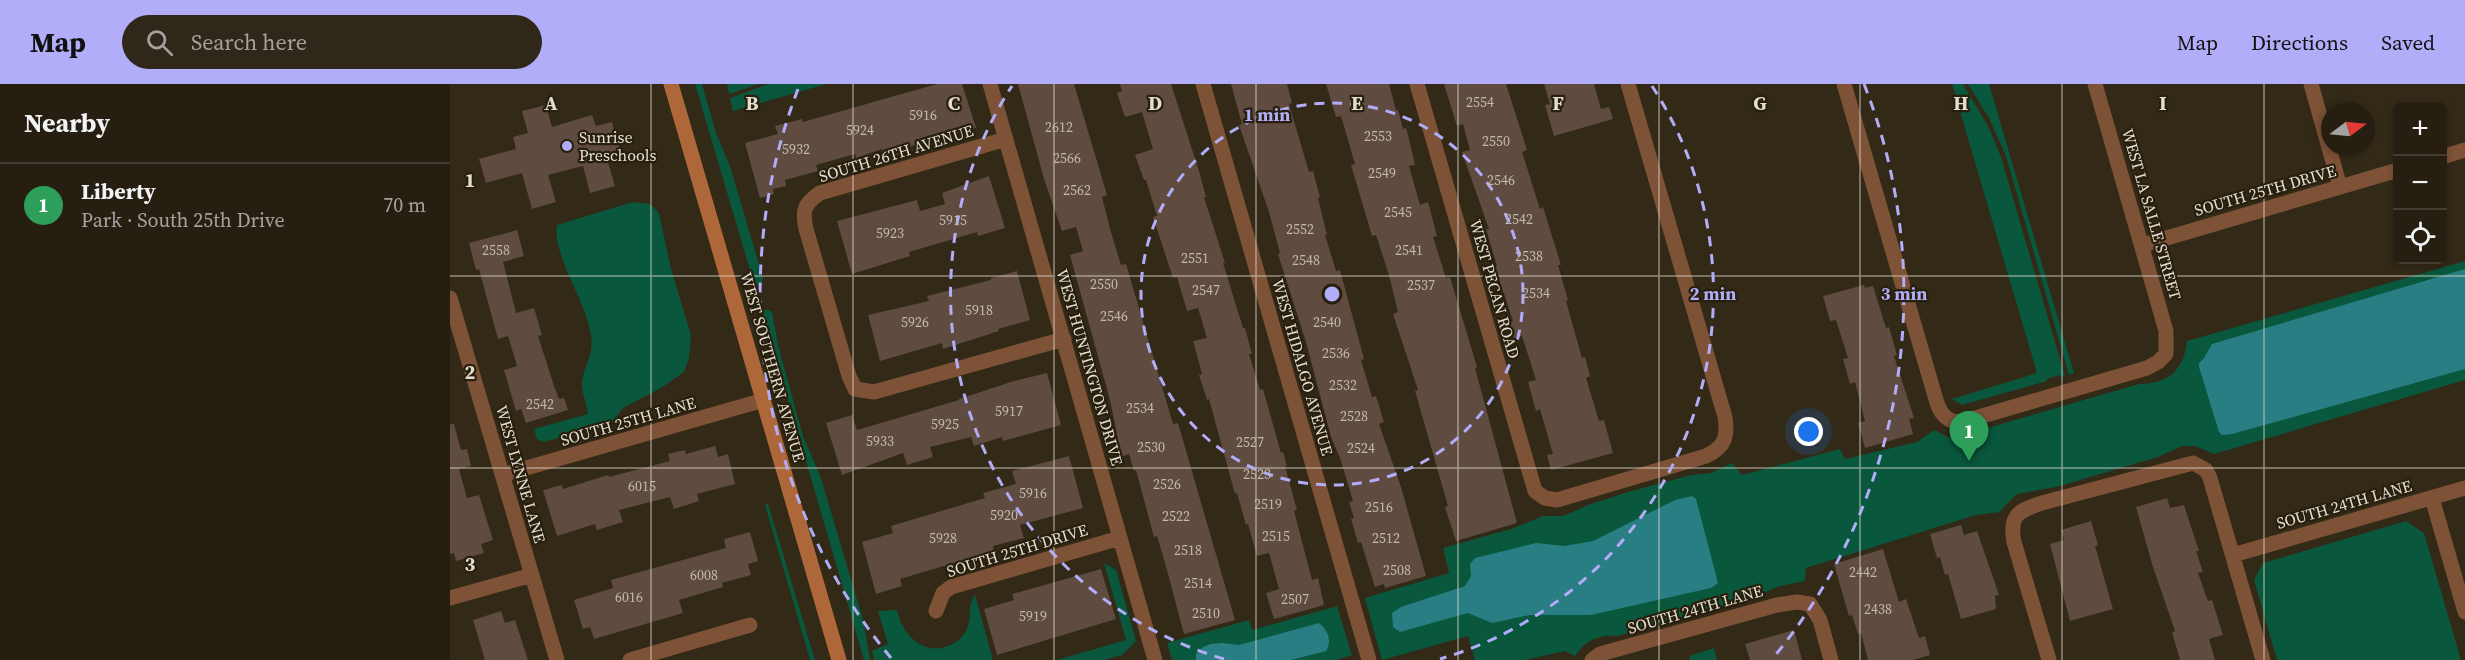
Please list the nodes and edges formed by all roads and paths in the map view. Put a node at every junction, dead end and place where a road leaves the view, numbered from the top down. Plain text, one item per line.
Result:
1 (671, 84) edge
2 (990, 84) edge
3 (1203, 84) edge
4 (1417, 84) edge
5 (1628, 84) edge
6 (1844, 84) edge
7 (2095, 84) edge
8 (2311, 84) edge
9 (1006, 139) junction
10 (2465, 150) edge
11 (2447, 155) edge
12 (2393, 171) edge
13 (2340, 187) junction
14 (2143, 245) junction
15 (450, 298) edge
16 (1064, 339) junction
17 (764, 400) junction
18 (502, 475) junction
19 (2465, 488) edge
20 (2432, 498) junction
21 (1120, 538) junction
22 (2233, 555) junction
23 (532, 575) junction
24 (450, 598) edge
25 (936, 611) dead end
26 (2465, 612) edge
27 (750, 625) dead end
28 (557, 660) edge
29 (630, 660) edge
30 (839, 660) edge
31 (1155, 660) edge
32 (1369, 660) edge
33 (1592, 660) edge
34 (1831, 660) edge
35 (2049, 660) edge
36 (2263, 660) edge

1 - 17 main road, WEST SOUTHERN AVENUE
2 - 9 street, WEST HUNTINGTON DRIVE
3 - 32 street, WEST HIDALGO AVENUE
4 - 5 street, WEST PECAN ROAD
6 - 14 street, WEST LA SALLE STREET
7 - 14 street, WEST LA SALLE STREET
8 - 13 street
9 - 16 street, WEST HUNTINGTON DRIVE
9 - 16 street, SOUTH 26TH AVENUE
10 - 11 street
12 - 13 street, SOUTH 25TH DRIVE
13 - 14 street, SOUTH 25TH DRIVE
15 - 18 street, WEST LYNNE LANE
16 - 21 street, WEST HUNTINGTON DRIVE
17 - 18 street, SOUTH 25TH LANE
17 - 30 main road, WEST SOUTHERN AVENUE
18 - 23 street, WEST LYNNE LANE
19 - 20 street, SOUTH 24TH LANE
20 - 22 street, SOUTH 24TH LANE
20 - 26 street
21 - 25 street, SOUTH 25TH DRIVE
21 - 31 street, WEST HUNTINGTON DRIVE
22 - 35 street
22 - 36 street
23 - 24 street
23 - 28 street, WEST LYNNE LANE
27 - 29 street
33 - 34 street, SOUTH 24TH LANE

